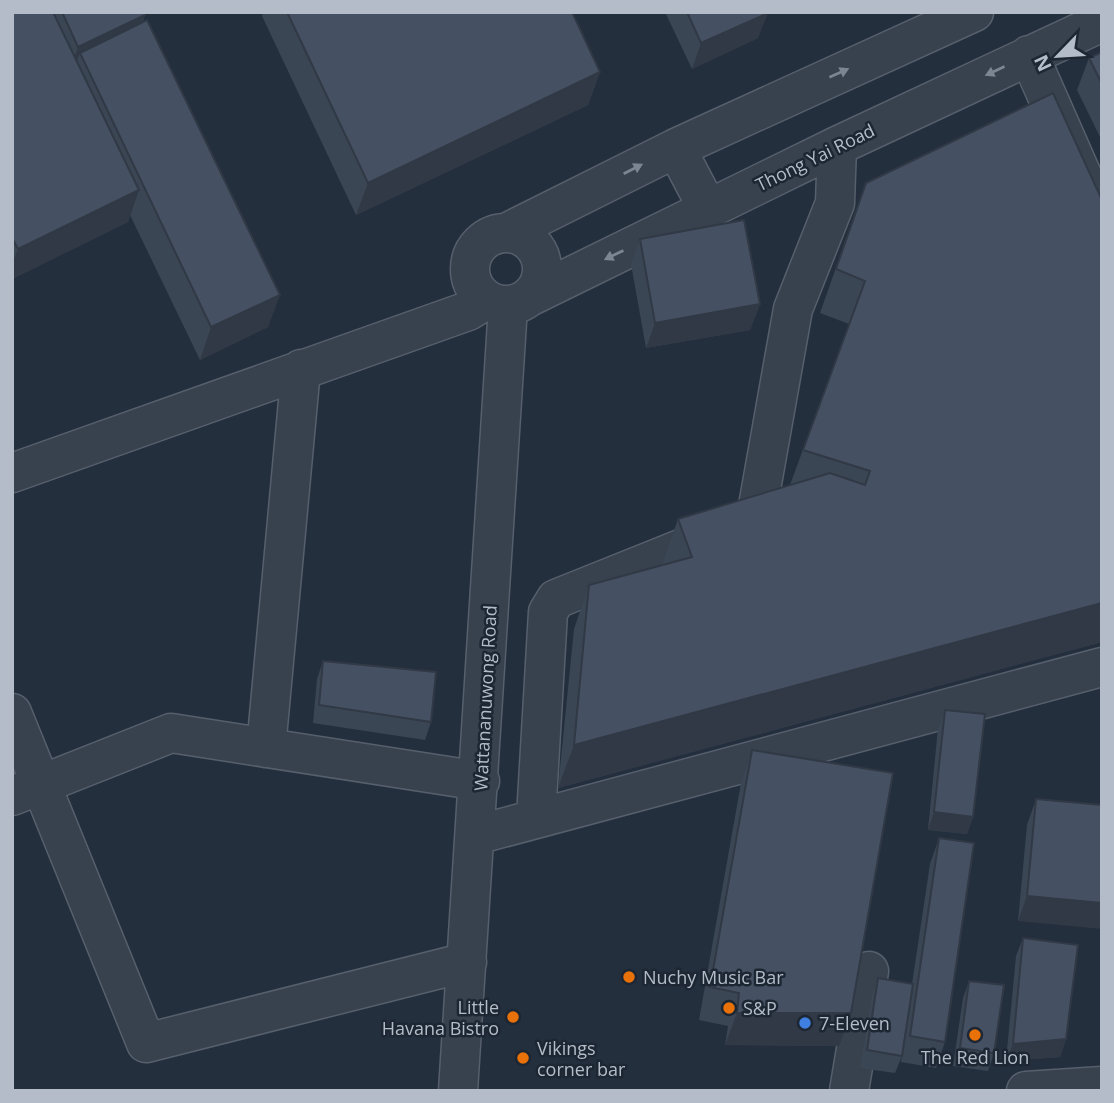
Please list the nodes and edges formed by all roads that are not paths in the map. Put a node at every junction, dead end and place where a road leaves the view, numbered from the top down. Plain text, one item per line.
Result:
1 (974, 12) edge
2 (1102, 22) edge
3 (1029, 55) junction
4 (837, 146) junction
5 (676, 148) junction
6 (873, 186) edge
7 (835, 203) junction
8 (708, 209) junction
9 (1102, 221) edge
10 (506, 233) junction
11 (508, 301) junction
12 (301, 369) junction
13 (12, 472) edge
14 (1102, 667) edge
15 (883, 688) edge
16 (12, 713) edge
17 (927, 715) junction
18 (266, 748) junction
19 (480, 781) junction
20 (26, 790) edge
21 (536, 817) junction
22 (476, 835) junction
23 (467, 962) junction
24 (869, 971) dead end
25 (1102, 1086) edge
26 (458, 1091) edge
27 (849, 1091) edge
28 (1026, 1091) edge

5 -> 1 street
2 - 3 street, Thong Yai Road
3 -> 4 street, Thong Yai Road
3 - 9 street
4 - 7 street
4 - 8 street, Thong Yai Road
5 - 8 street
10 -> 5 street
6 - 7 street
7 - 21 street
8 -> 11 street, Thong Yai Road
10 - 11 street
10 - 11 street
11 - 12 street, Thong Yai Road
11 - 19 street, Wattananuwong Road
12 - 13 street, Thong Yai Road
12 - 18 street
14 - 17 street
15 - 17 street
16 - 20 street
17 - 21 street
18 - 19 street
18 - 20 street
19 - 22 street, Wattananuwong Road
20 - 23 street
21 - 22 street
22 - 23 street, Wattananuwong Road
23 - 26 street, Wattananuwong Road
24 - 27 street
25 - 28 street

